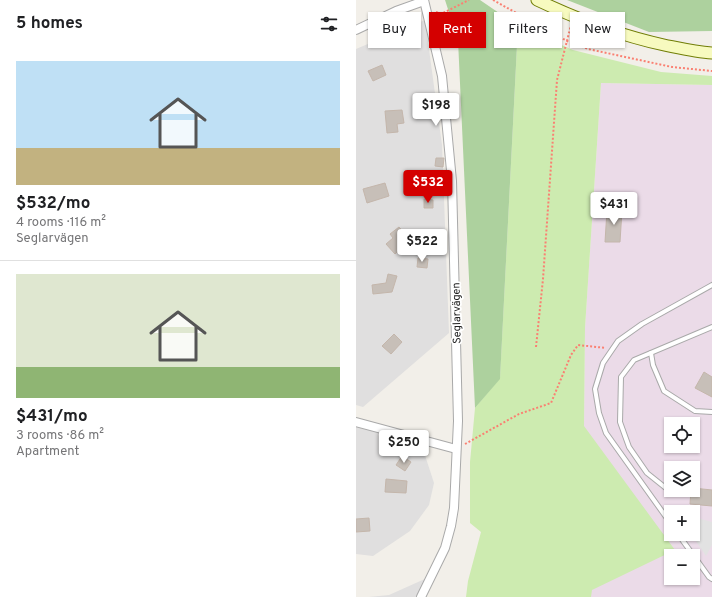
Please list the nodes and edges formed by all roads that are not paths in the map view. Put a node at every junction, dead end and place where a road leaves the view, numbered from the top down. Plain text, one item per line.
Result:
1 (537, 0) edge
2 (424, 1) edge
3 (356, 30) edge
4 (712, 53) edge
5 (712, 285) edge
6 (712, 327) edge
7 (651, 353) junction
8 (712, 412) edge
9 (356, 422) edge
10 (456, 449) junction
11 (664, 487) edge
12 (664, 514) edge
13 (683, 541) edge
14 (712, 579) edge
15 (421, 597) edge

1 - 4 main road
2 - 3 street
2 - 10 street, Seglarvägen
5 - 12 lane
6 - 7 lane
7 - 8 lane
7 - 11 lane
9 - 10 street
10 - 15 street, Seglarvägen
13 - 14 lane

